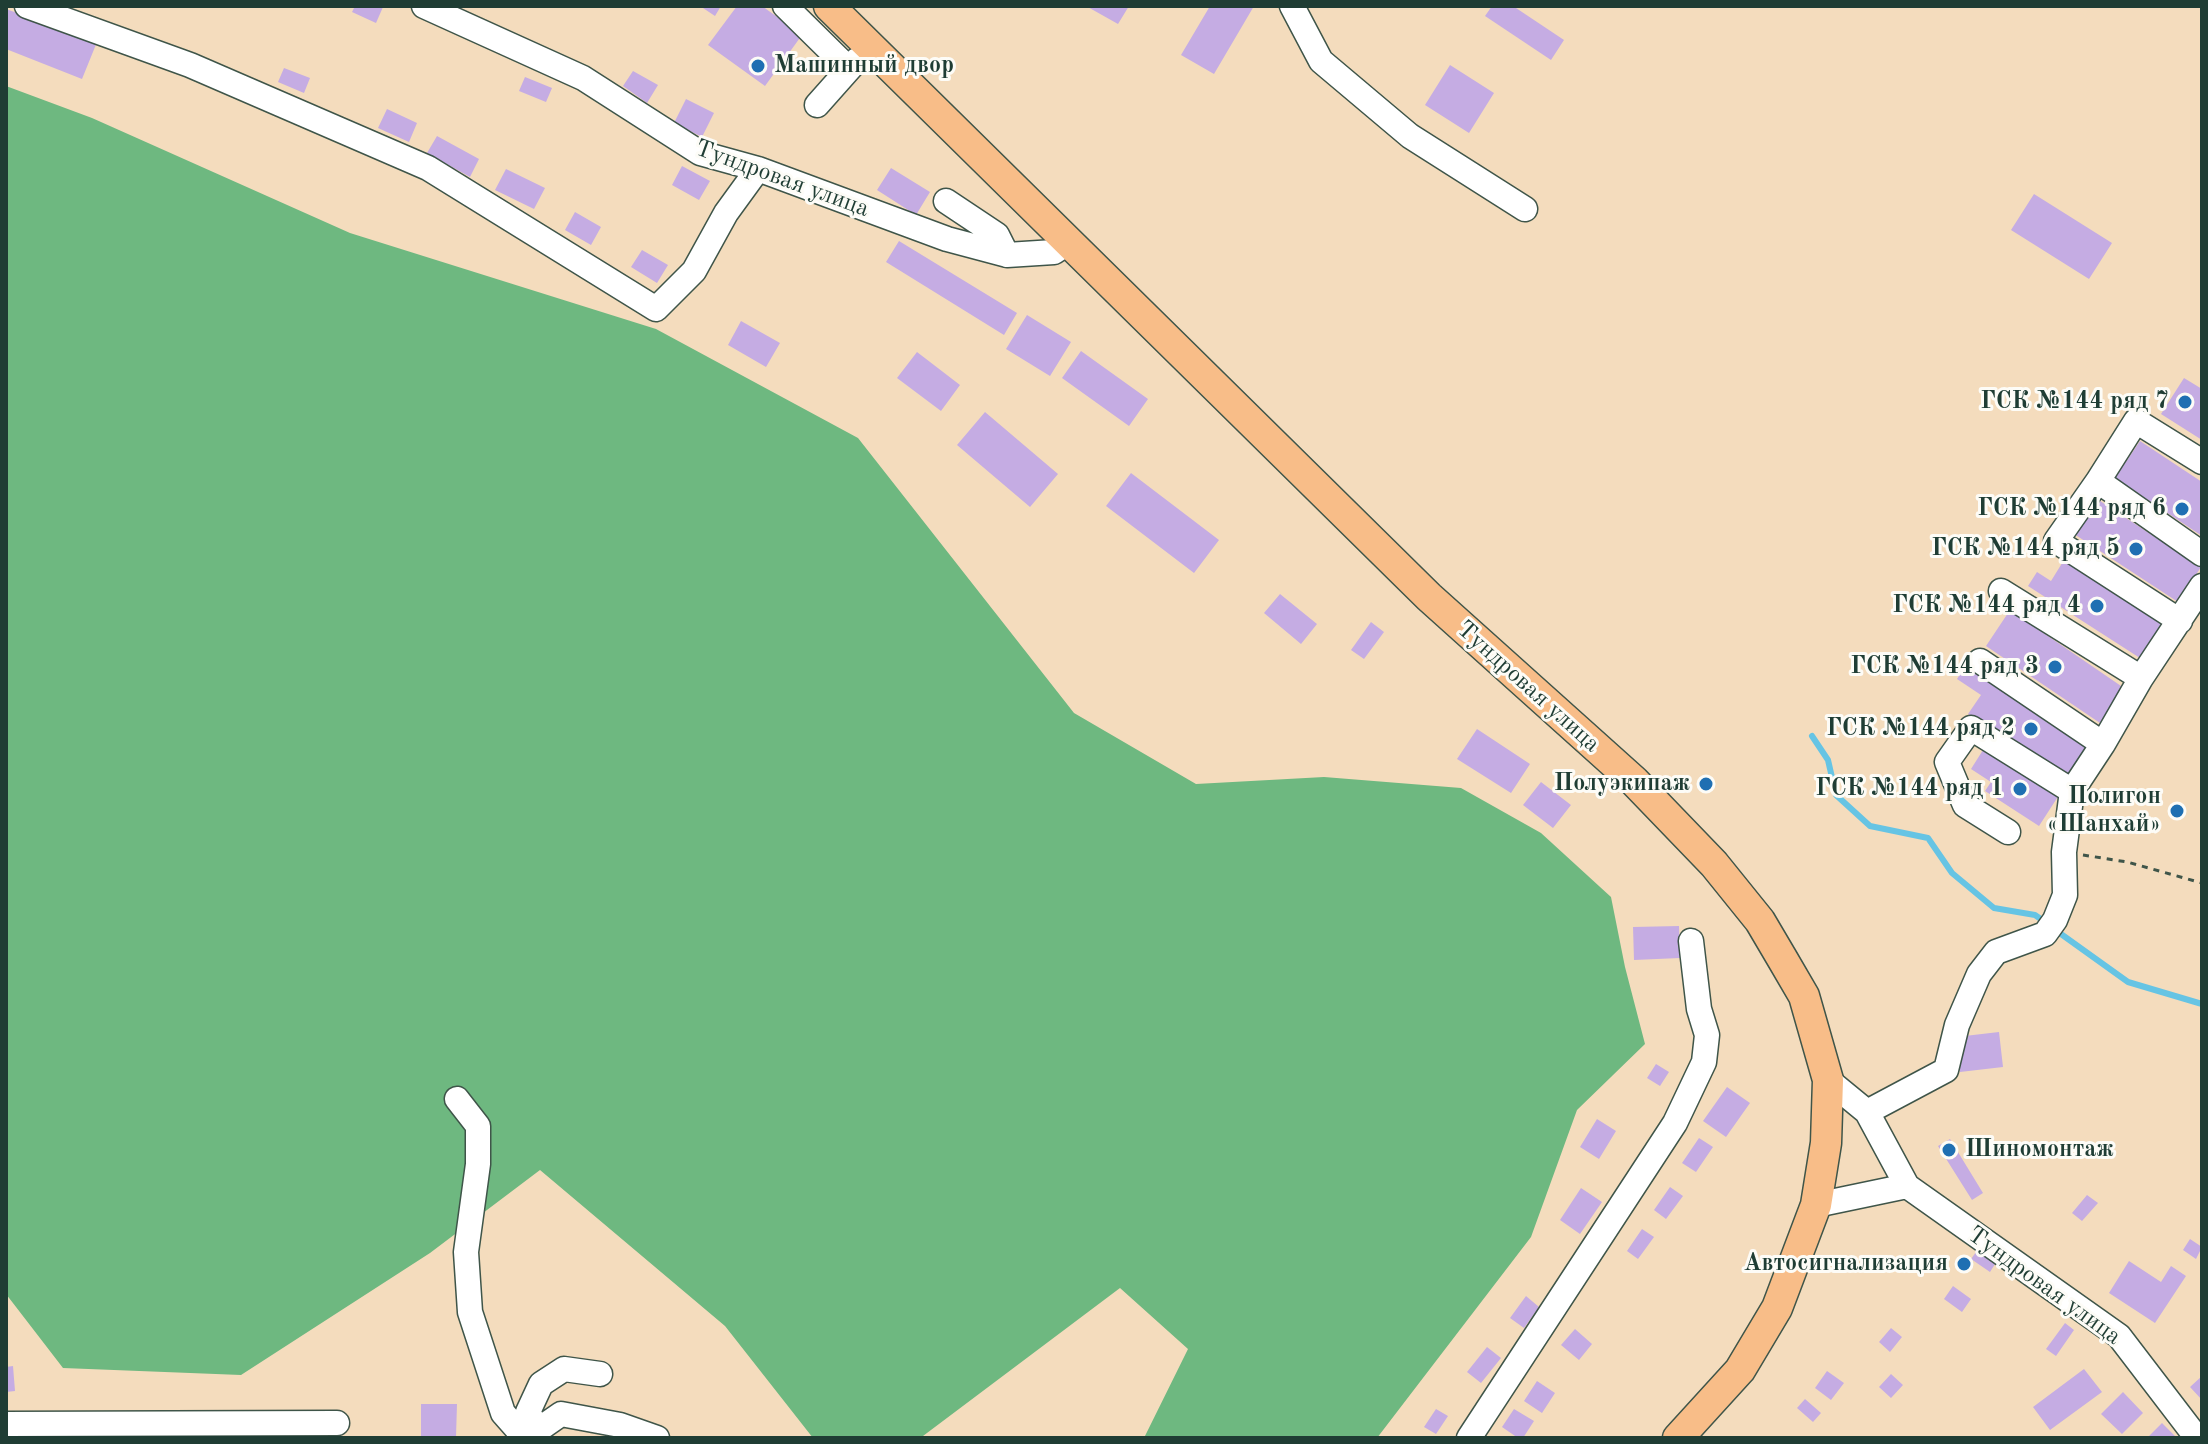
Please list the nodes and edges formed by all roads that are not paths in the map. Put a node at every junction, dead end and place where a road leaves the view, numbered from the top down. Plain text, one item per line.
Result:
1 (27, 6) edge
2 (424, 6) edge
3 (785, 6) edge
4 (829, 6) edge
5 (1292, 6) edge
6 (871, 47) junction
7 (848, 68) junction
8 (817, 105) dead end
9 (758, 169) junction
10 (946, 201) dead end
11 (1525, 209) dead end
12 (1069, 242) junction
13 (1007, 255) junction
14 (2202, 462) edge
15 (2098, 481) junction
16 (2202, 554) edge
17 (2202, 586) edge
18 (2001, 591) dead end
19 (2180, 621) junction
20 (1980, 661) dead end
21 (2141, 678) junction
22 (2103, 744) junction
23 (2072, 791) junction
24 (2008, 832) dead end
25 (1691, 941) dead end
26 (1828, 1080) junction
27 (457, 1099) dead end
28 (1867, 1112) junction
29 (1907, 1186) junction
30 (1816, 1205) junction
31 (600, 1374) dead end
32 (337, 1423) dead end
33 (6, 1424) edge
34 (533, 1435) edge
35 (657, 1438) edge
36 (1469, 1438) edge
37 (1678, 1438) edge
38 (2197, 1438) edge

1 - 9 street
2 - 9 street, Тундровая улица
3 - 7 street
4 - 6 main road, Тундровая улица
5 - 11 street
6 - 7 street
6 - 12 main road, Тундровая улица
7 - 8 street
9 - 13 street, Тундровая улица
10 - 13 street
12 - 13 street, Тундровая улица
12 - 26 main road, Тундровая улица
14 - 15 street
15 - 16 street
15 - 19 street
17 - 19 street
18 - 21 street
19 - 21 street
20 - 22 street
21 - 22 street
22 - 23 street
23 - 24 street
23 - 28 street
25 - 36 street
26 - 28 street, Тундровая улица
26 - 30 main road
27 - 34 street
28 - 29 street, Тундровая улица
29 - 30 street
29 - 38 street, Тундровая улица
30 - 37 main road
31 - 34 street
32 - 33 street
34 - 35 street

